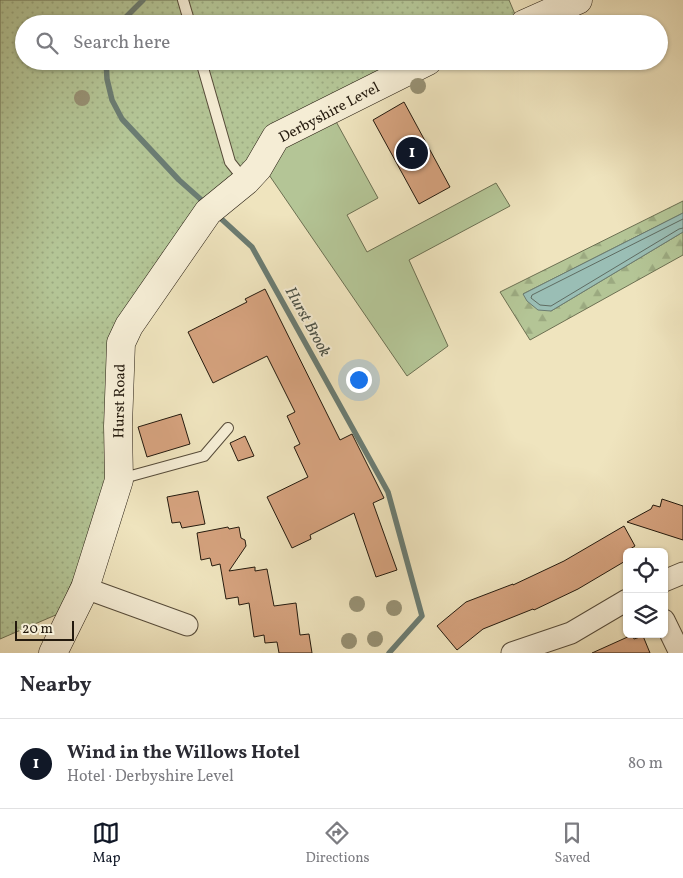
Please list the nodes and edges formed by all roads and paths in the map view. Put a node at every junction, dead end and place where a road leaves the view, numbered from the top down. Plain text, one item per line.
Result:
1 (183, 0) edge
2 (578, 0) edge
3 (187, 15) edge
4 (544, 15) edge
5 (204, 70) edge
6 (410, 70) edge
7 (240, 186) junction
8 (228, 428) dead end
9 (119, 480) junction
10 (683, 573) edge
11 (668, 579) edge
12 (84, 588) junction
13 (623, 602) edge
14 (187, 625) dead end
15 (668, 628) edge
16 (53, 653) edge
17 (512, 653) edge
18 (680, 653) edge

1 - 3 lane
2 - 4 street
5 - 7 lane
6 - 7 street, Derbyshire Level
7 - 9 street, Hurst Road
8 - 9 lane
9 - 12 street, Hurst Road
10 - 11 street
12 - 14 street
12 - 16 street, Hurst Road
13 - 17 street
15 - 18 street

